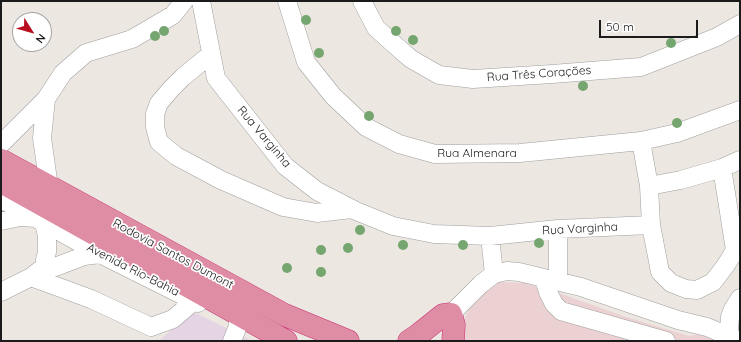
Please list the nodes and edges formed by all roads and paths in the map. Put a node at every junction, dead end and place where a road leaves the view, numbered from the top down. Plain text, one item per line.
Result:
1 (184, 1) edge
2 (201, 1) edge
3 (287, 1) edge
4 (362, 1) edge
5 (740, 24) edge
6 (211, 54) junction
7 (46, 99) junction
8 (740, 110) edge
9 (641, 141) junction
10 (1, 144) edge
11 (1, 160) edge
12 (740, 160) edge
13 (722, 168) junction
14 (1, 182) edge
15 (649, 186) junction
16 (49, 187) junction
17 (1, 198) edge
18 (352, 209) junction
19 (40, 220) junction
20 (1, 221) edge
21 (651, 225) junction
22 (558, 229) junction
23 (490, 236) junction
24 (738, 246) edge
25 (100, 254) junction
26 (48, 265) junction
27 (494, 274) junction
28 (31, 277) junction
29 (550, 284) junction
30 (1, 292) edge
31 (198, 298) junction
32 (737, 303) edge
33 (451, 314) junction
34 (236, 327) edge
35 (707, 327) junction
36 (735, 339) edge
37 (266, 341) edge
38 (286, 341) edge
39 (348, 341) edge
40 (409, 341) edge
41 (453, 341) edge
42 (621, 341) edge
43 (666, 341) edge

1 - 7 street
2 - 6 street, Rua Varginha
3 - 9 street, Rua Almenara
4 - 5 street, Rua Três Corações
6 - 18 street, Rua Varginha
6 - 18 street
7 - 10 street
7 - 16 street
8 - 9 street, Rua Almenara
9 - 15 street
11 - 16 highway, Rodovia Santos Dumont
12 - 13 street
13 - 15 street
13 - 24 street
14 - 31 highway, Rodovia Santos Dumont
15 - 21 street
16 - 39 highway, Rodovia Santos Dumont
17 - 19 street, Avenida Rio-Bahia
18 - 23 street, Rua Varginha
19 - 20 street
19 - 25 street, Avenida Rio-Bahia
19 - 26 street
21 - 22 street, Rua Varginha
21 - 24 street
22 - 23 street, Rua Varginha
22 - 29 street
23 - 27 street
25 - 26 street
25 - 31 street, Avenida Rio-Bahia
26 - 28 street
27 - 29 street
27 - 33 street
28 - 30 street
28 - 31 street
29 - 35 street
29 - 42 street
29 - 43 street
31 - 34 highway, Rodovia Santos Dumont
32 - 35 street
32 - 36 street
33 - 40 highway
33 - 41 highway
34 - 37 street
34 - 38 highway, Rodovia Santos Dumont
35 - 36 street

